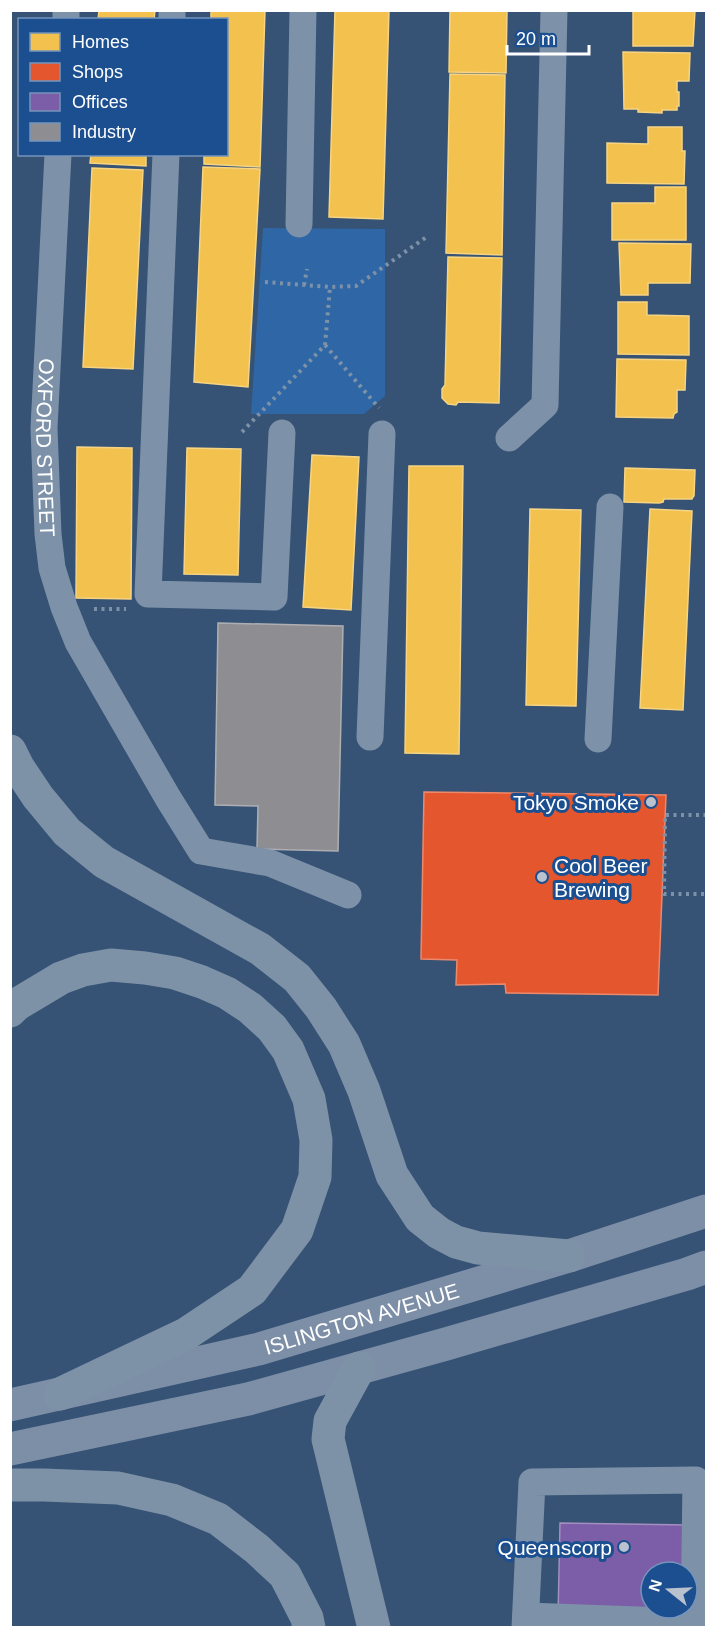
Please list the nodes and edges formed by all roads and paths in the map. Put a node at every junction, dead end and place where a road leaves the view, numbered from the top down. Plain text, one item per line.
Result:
1 (303, 10) edge
2 (554, 10) edge
3 (58, 156) edge
4 (166, 156) edge
5 (299, 225) dead end
6 (428, 236) dead end
7 (308, 269) dead end
8 (265, 282) dead end
9 (304, 285) junction
10 (330, 287) junction
11 (325, 345) junction
12 (242, 432) dead end
13 (282, 433) dead end
14 (382, 434) joint
15 (509, 438) dead end
16 (610, 507) dead end
17 (148, 594) junction
18 (63, 608) junction
19 (370, 736) dead end
20 (598, 740) dead end
21 (10, 751) edge
22 (706, 815) edge
23 (704, 894) dead end
24 (348, 895) dead end
25 (10, 1011) edge
26 (706, 1211) edge
27 (569, 1256) junction
28 (706, 1267) edge
29 (358, 1368) junction
30 (60, 1394) junction
31 (10, 1405) edge
32 (10, 1449) edge
33 (10, 1485) edge
34 (526, 1622) edge
35 (700, 1622) edge
36 (309, 1628) edge
37 (374, 1628) edge

1 - 5 street
2 - 15 street
3 - 18 street, OXFORD STREET
4 - 17 street
6 - 10 path
7 - 9 path
8 - 9 path
9 - 10 path
10 - 11 path
11 - 12 path
11 - 14 path
13 - 17 street
14 - 19 street
16 - 20 street
17 - 18 path
18 - 24 street, OXFORD STREET
21 - 27 highway
22 - 23 path
25 - 30 highway
26 - 27 main road, ISLINGTON AVENUE
27 - 30 main road, ISLINGTON AVENUE
28 - 29 main road
29 - 32 main road
29 - 37 highway
30 - 31 main road, ISLINGTON AVENUE
33 - 36 highway
34 - 35 street
34 - 35 street

